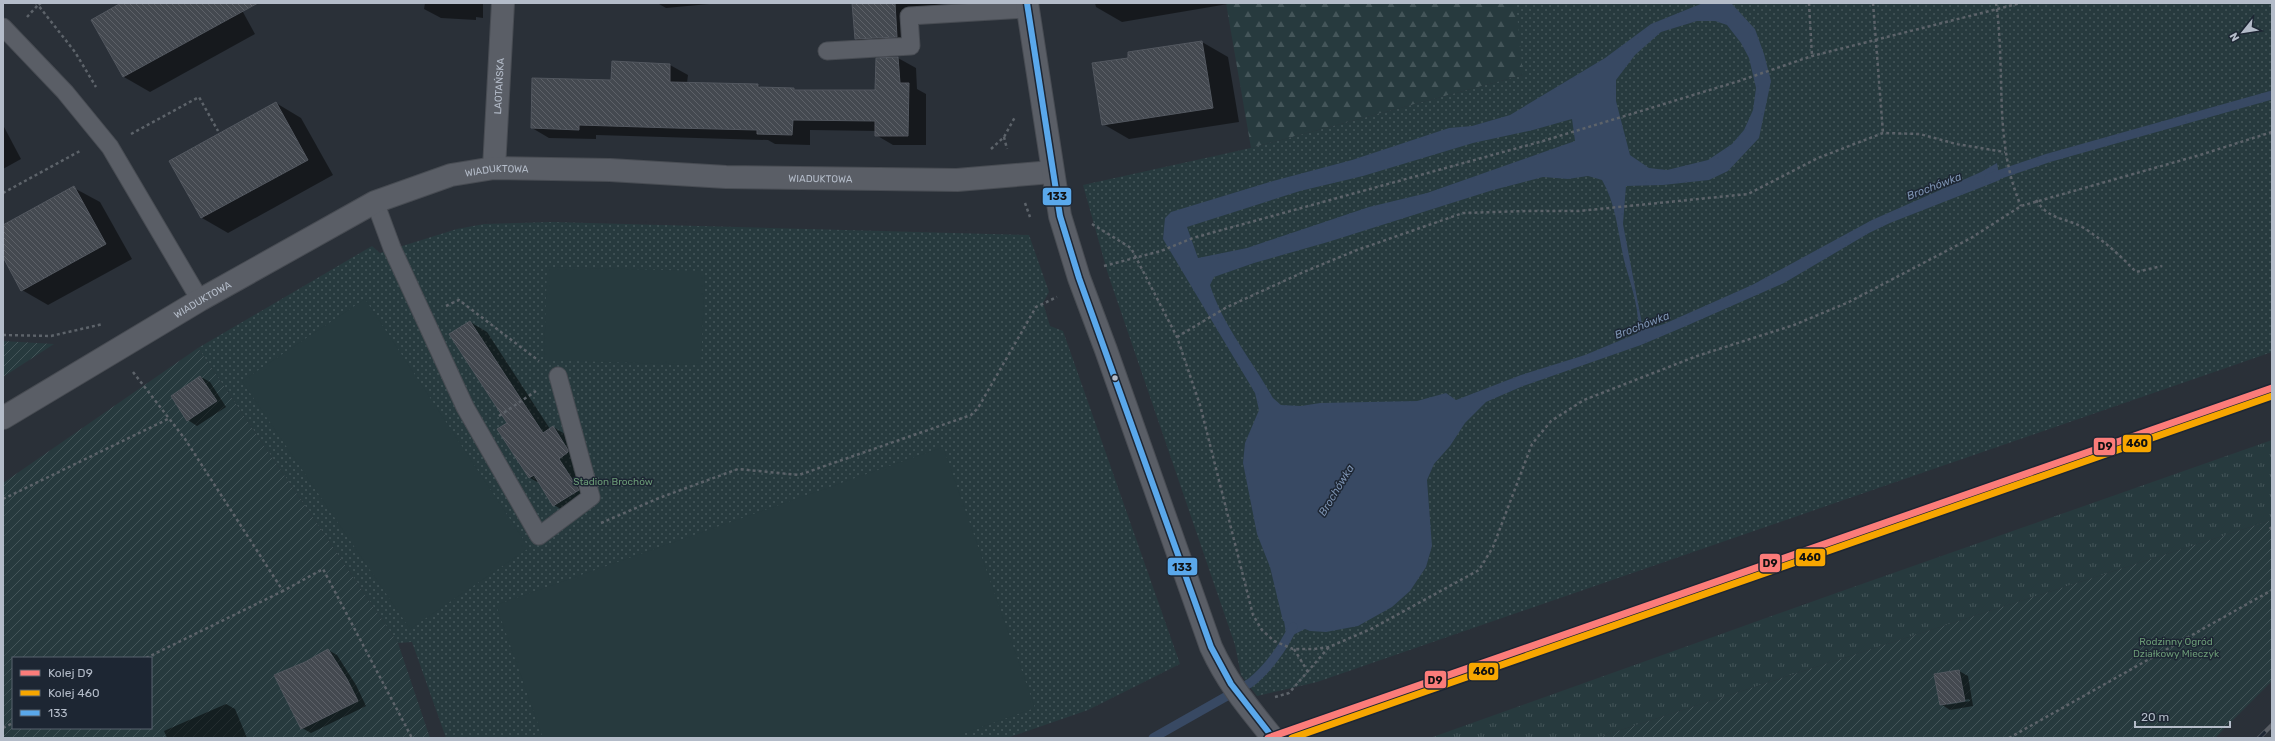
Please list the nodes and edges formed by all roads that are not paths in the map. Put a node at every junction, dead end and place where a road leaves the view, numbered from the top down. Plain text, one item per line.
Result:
1 (503, 3) edge
2 (1027, 6) edge
3 (3, 27) edge
4 (827, 51) dead end
5 (494, 168) junction
6 (1052, 172) junction
7 (376, 202) junction
8 (200, 300) junction
9 (558, 376) road end
10 (3, 418) edge
11 (1269, 733) edge

1 - 5 street, LAOTAŃSKA
2 - 4 lane
2 - 6 street
3 - 8 lane
5 - 6 street, WIADUKTOWA
5 - 7 street, WIADUKTOWA
6 - 11 street
7 - 8 street, WIADUKTOWA
7 - 9 lane
8 - 10 street, WIADUKTOWA

